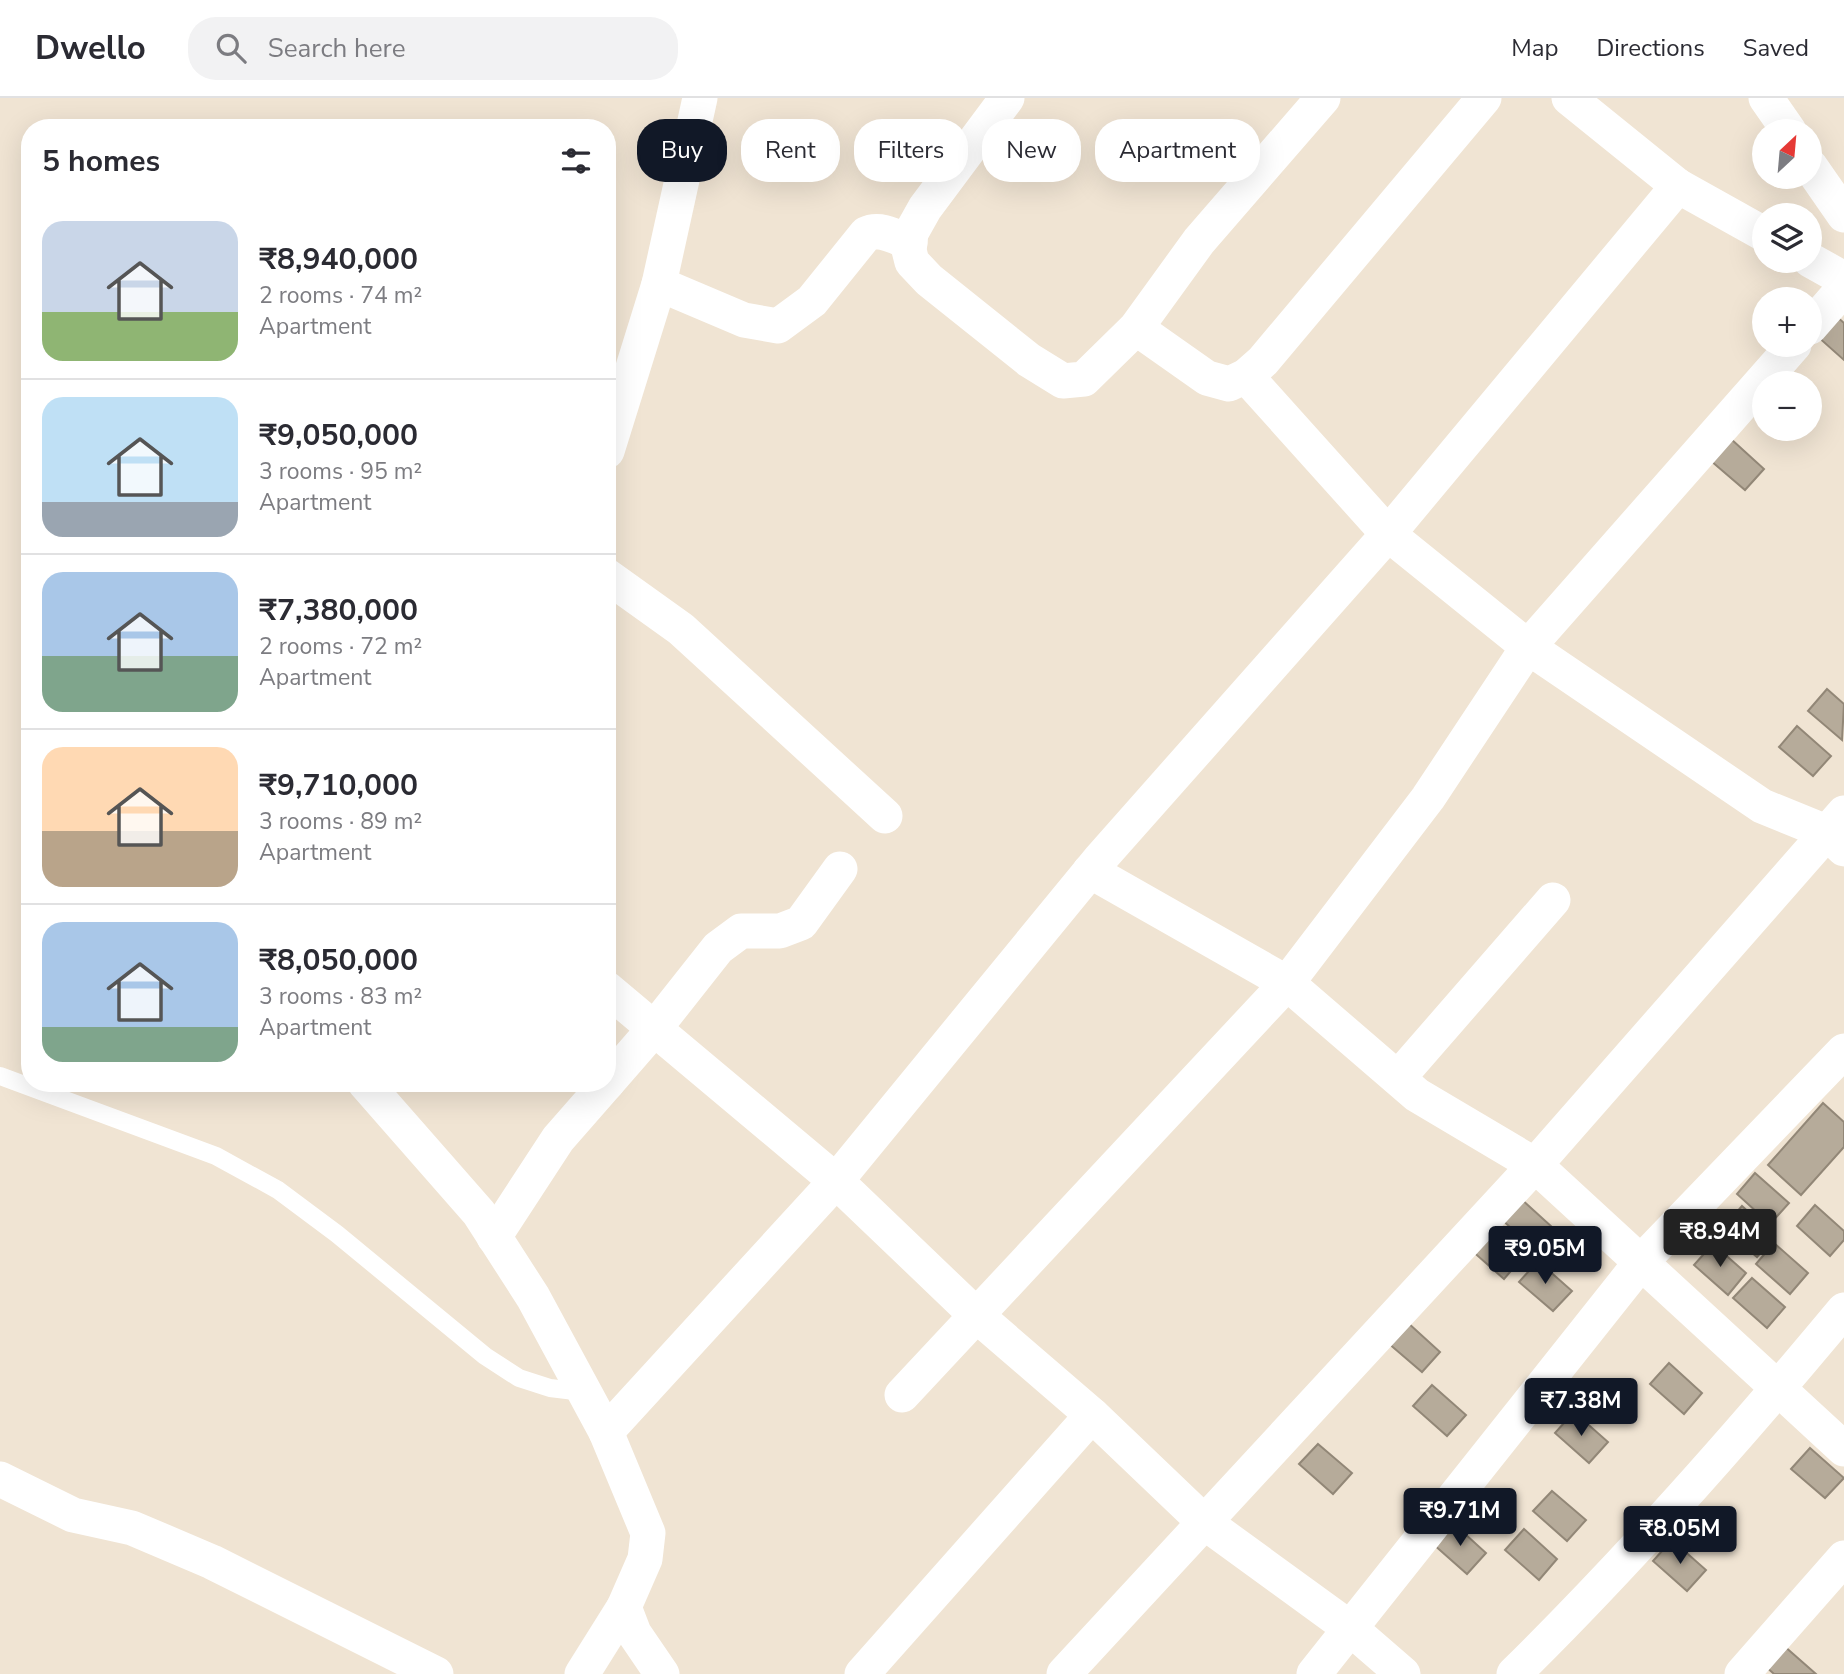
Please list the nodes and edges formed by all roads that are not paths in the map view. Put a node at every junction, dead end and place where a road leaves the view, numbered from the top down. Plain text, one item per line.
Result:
1 (700, 98) edge
2 (1007, 98) edge
3 (1323, 98) edge
4 (1484, 98) edge
5 (1569, 98) edge
6 (1766, 98) edge
7 (1781, 119) edge
8 (1822, 183) edge
9 (1678, 186) junction
10 (1844, 215) edge
11 (1752, 227) edge
12 (910, 243) junction
13 (1822, 267) edge
14 (1844, 279) edge
15 (659, 284) junction
16 (1844, 288) edge
17 (1822, 313) edge
18 (1136, 328) junction
19 (1783, 357) edge
20 (1246, 376) junction
21 (616, 422) edge
22 (1388, 534) junction
23 (616, 582) edge
24 (1528, 647) junction
25 (884, 816) dead end
26 (1838, 831) edge
27 (840, 869) dead end
28 (1090, 871) junction
29 (1553, 901) dead end
30 (1287, 983) junction
31 (616, 997) edge
32 (654, 1029) junction
33 (1844, 1051) edge
34 (616, 1073) edge
35 (0, 1076) edge
36 (1398, 1078) junction
37 (21, 1084) edge
38 (43, 1092) edge
39 (373, 1092) edge
40 (599, 1092) edge
41 (1535, 1165) junction
42 (836, 1181) junction
43 (494, 1237) junction
44 (1642, 1261) junction
45 (1844, 1310) edge
46 (976, 1315) junction
47 (1779, 1388) junction
48 (583, 1392) junction
49 (902, 1395) dead end
50 (1092, 1415) junction
51 (606, 1432) junction
52 (1844, 1448) edge
53 (0, 1479) edge
54 (1204, 1522) junction
55 (1844, 1558) edge
56 (625, 1607) junction
57 (1351, 1629) junction
58 (436, 1674) edge
59 (582, 1674) edge
60 (662, 1674) edge
61 (862, 1674) edge
62 (1064, 1674) edge
63 (1314, 1674) edge
64 (1403, 1674) edge
65 (1514, 1674) edge
66 (1742, 1674) edge

1 - 15 street
2 - 12 street
3 - 18 street
4 - 20 street
5 - 9 street
6 - 7 street
8 - 10 street
9 - 11 street
9 - 22 street
12 - 15 street
12 - 18 street
13 - 14 street
15 - 21 street
16 - 17 street
18 - 20 street
19 - 24 street
20 - 22 street
22 - 24 street
22 - 28 street
23 - 25 street
24 - 26 street
24 - 30 street
26 - 41 street
27 - 32 street
28 - 30 street
28 - 42 street
29 - 36 street
30 - 36 street
30 - 46 street
31 - 32 street
32 - 34 street
32 - 42 street
33 - 44 street
35 - 37 lane
36 - 41 street
38 - 48 lane
39 - 43 street
40 - 43 street
41 - 44 street
41 - 54 street
42 - 46 street
42 - 51 street
43 - 48 street
44 - 47 street
44 - 57 street
45 - 47 street
46 - 49 street
46 - 50 street
47 - 52 street
47 - 65 street
48 - 51 street
50 - 54 street
50 - 61 street
51 - 56 street
53 - 58 street
54 - 57 street
54 - 62 street
55 - 66 street
56 - 59 street
56 - 60 street
57 - 63 street
57 - 64 street

